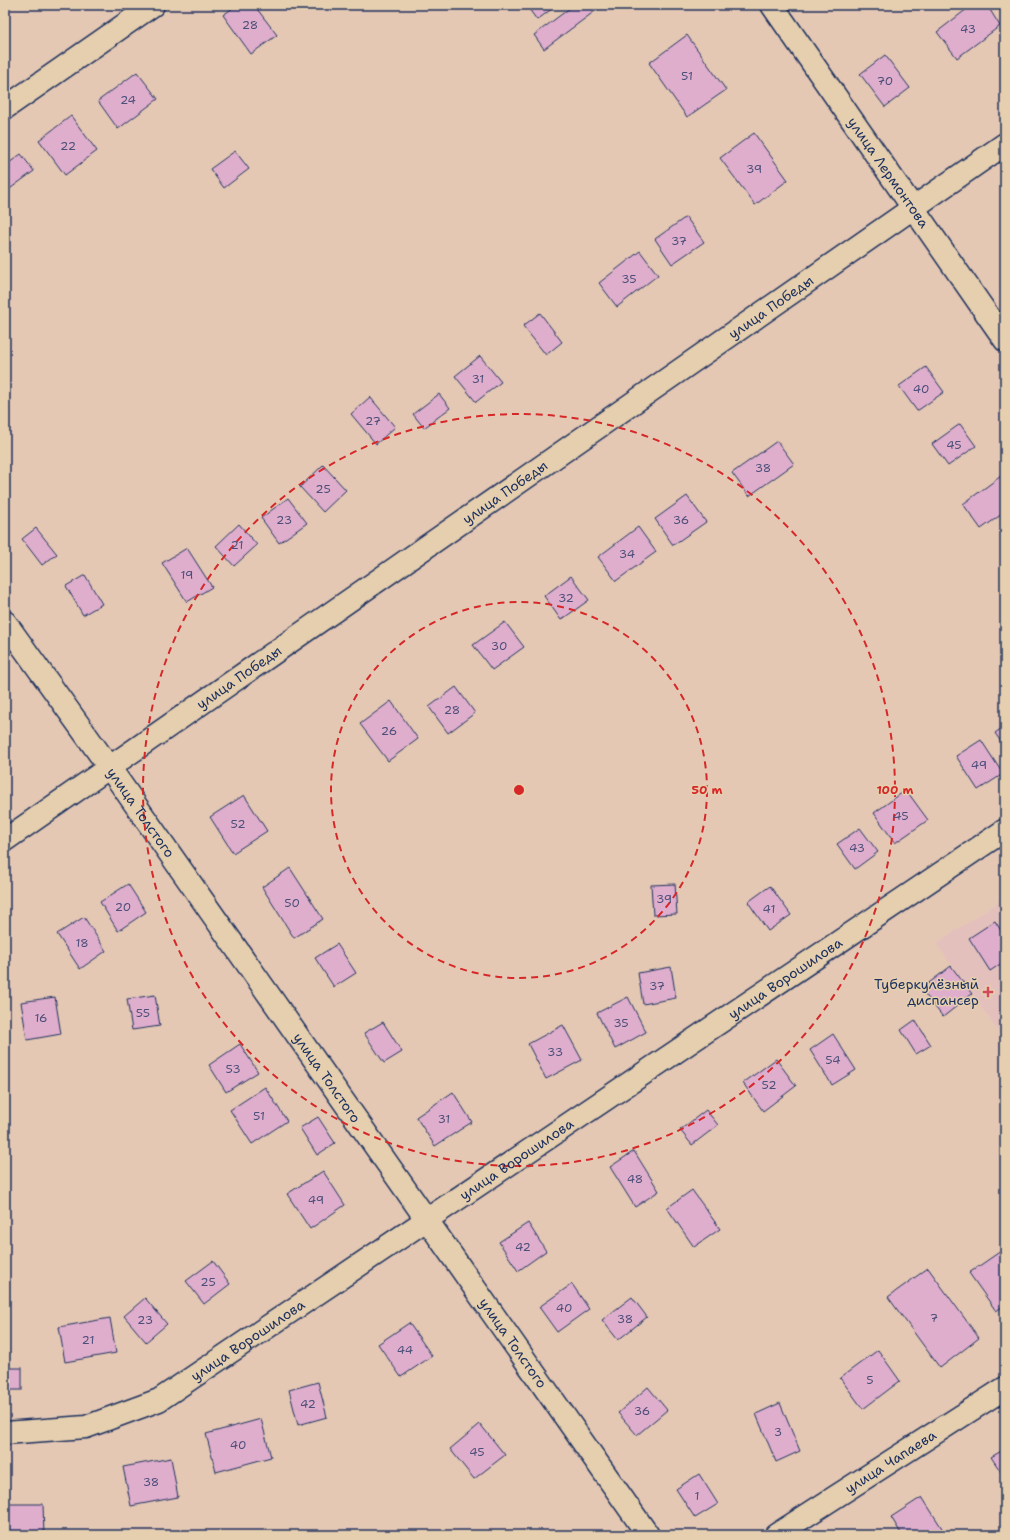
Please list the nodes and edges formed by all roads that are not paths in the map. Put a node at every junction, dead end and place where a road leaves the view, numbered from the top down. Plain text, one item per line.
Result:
1 (154, 5) edge
2 (772, 5) edge
3 (5, 108) edge
4 (1005, 144) edge
5 (912, 207) junction
6 (1005, 340) edge
7 (5, 622) edge
8 (109, 768) junction
9 (1005, 830) edge
10 (5, 840) edge
11 (427, 1220) junction
12 (1005, 1388) edge
13 (5, 1433) edge
14 (648, 1535) edge
15 (776, 1535) edge

1 - 3 street
2 - 5 street, улица Лермонтова
4 - 5 street, улица Победы
5 - 6 street, улица Лермонтова
5 - 8 street, улица Победы
7 - 8 street, улица Толстого
8 - 10 street, улица Победы
8 - 11 street, улица Толстого
9 - 11 street, улица Ворошилова
11 - 13 street, улица Ворошилова
11 - 14 street, улица Толстого
12 - 15 street, улица Чапаева

